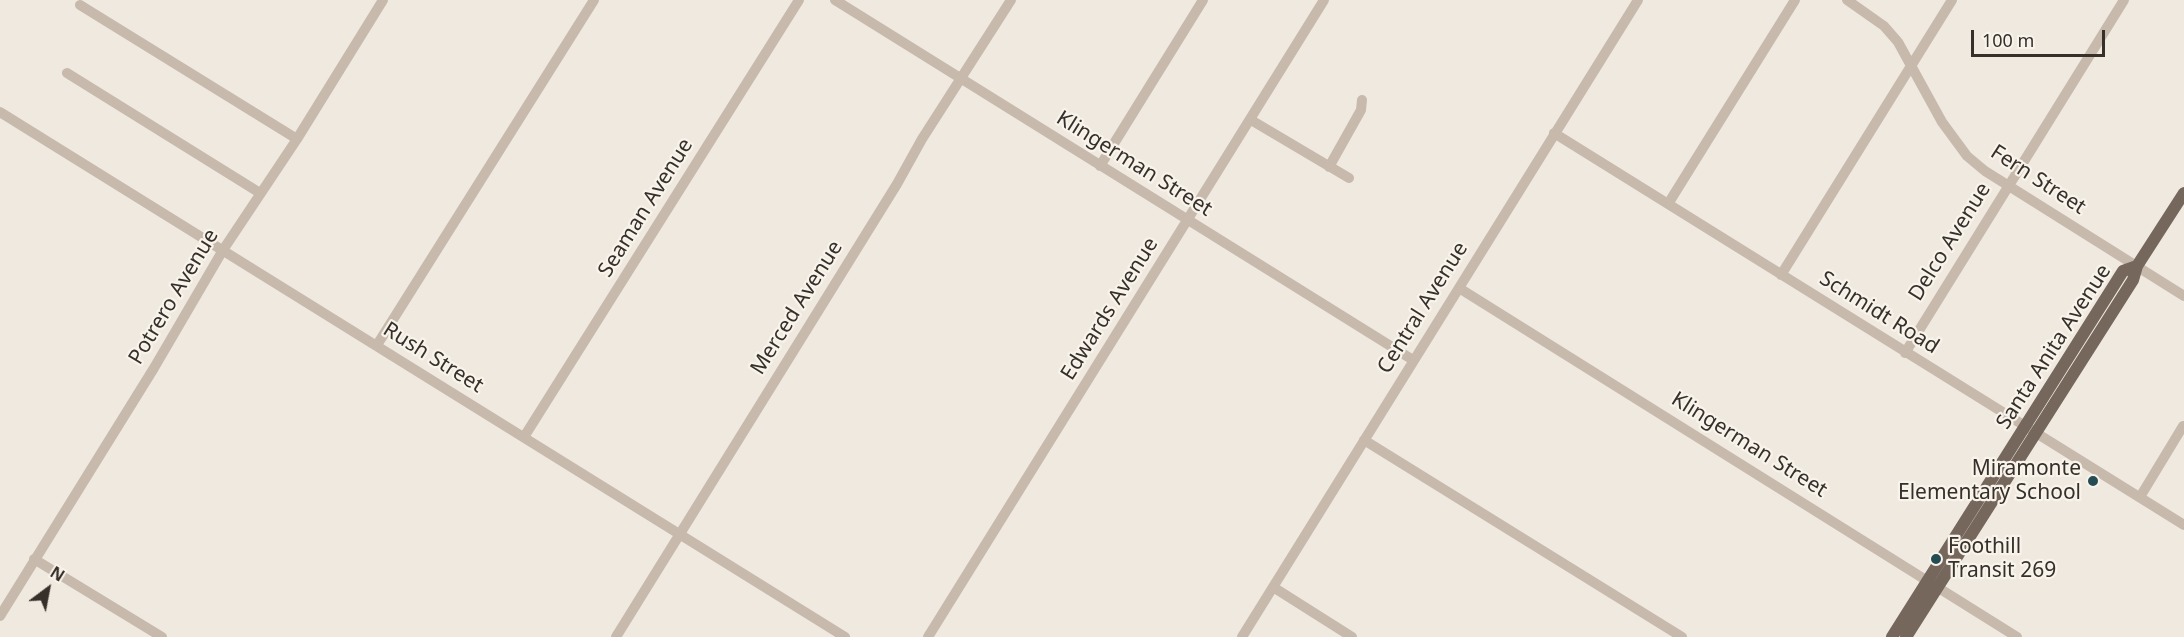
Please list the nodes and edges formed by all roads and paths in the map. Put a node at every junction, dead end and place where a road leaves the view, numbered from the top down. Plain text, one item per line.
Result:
1 (383, 0) edge
2 (594, 0) edge
3 (800, 0) edge
4 (835, 0) edge
5 (1011, 0) edge
6 (1203, 0) edge
7 (1324, 0) edge
8 (1638, 0) edge
9 (1796, 0) edge
10 (1847, 0) edge
11 (1952, 0) edge
12 (2124, 0) edge
13 (80, 5) dead end
14 (1912, 65) junction
15 (67, 73) dead end
16 (960, 78) junction
17 (1362, 100) dead end
18 (0, 112) edge
19 (1251, 120) junction
20 (1554, 133) junction
21 (297, 139) junction
22 (1101, 166) junction
23 (1329, 167) junction
24 (1349, 178) dead end
25 (2008, 186) junction
26 (261, 193) junction
27 (2184, 193) edge
28 (1668, 204) junction
29 (1188, 221) junction
30 (224, 250) junction
31 (2137, 266) junction
32 (1781, 275) junction
33 (1459, 288) junction
34 (2184, 296) edge
35 (376, 345) junction
36 (1905, 353) junction
37 (1413, 360) junction
38 (2183, 426) edge
39 (2030, 430) junction
40 (524, 437) junction
41 (1364, 440) junction
42 (2140, 497) junction
43 (2184, 525) edge
44 (680, 534) junction
45 (34, 559) junction
46 (1934, 583) junction
47 (1273, 587) junction
48 (0, 616) edge
49 (829, 627) junction
50 (162, 637) edge
51 (616, 637) edge
52 (822, 637) edge
53 (845, 637) edge
54 (928, 637) edge
55 (1242, 637) edge
56 (1352, 637) edge
57 (1682, 637) edge
58 (1892, 637) edge
59 (1906, 637) edge
60 (2017, 637) edge

1 - 21 street, Potrero Avenue
2 - 35 street
3 - 40 street, Seaman Avenue
4 - 16 street, Klingerman Street
5 - 16 street, Merced Avenue
6 - 22 street
7 - 19 street, Edwards Avenue
8 - 20 street, Central Avenue
9 - 28 street
10 - 14 street, Fern Street
11 - 14 street
12 - 25 street, Delco Avenue
13 - 21 street
14 - 25 street, Fern Street
14 - 32 street
15 - 26 street
16 - 22 street, Klingerman Street
16 - 44 street, Merced Avenue
17 - 23 street
18 - 30 street, Rush Street
19 - 23 street
19 - 29 street, Edwards Avenue
20 - 28 street, Schmidt Road
20 - 33 street, Central Avenue
21 - 26 street, Potrero Avenue
22 - 29 street, Klingerman Street
23 - 24 street
25 - 31 street, Fern Street
25 - 36 street, Delco Avenue
26 - 30 street, Potrero Avenue
27 - 31 main road, Santa Anita Avenue
28 - 32 street, Schmidt Road
29 - 37 street, Klingerman Street
29 - 54 street, Edwards Avenue
30 - 35 street, Rush Street
30 - 45 street, Potrero Avenue
31 - 34 street, Fern Street
31 - 39 main road, Santa Anita Avenue
32 - 36 street, Schmidt Road
33 - 37 street, Central Avenue
33 - 46 street, Klingerman Street
35 - 40 street, Rush Street
36 - 39 street, Schmidt Road
37 - 41 street, Central Avenue
38 - 42 street
39 - 42 street, Schmidt Road
39 - 46 main road, Santa Anita Avenue
40 - 44 street, Rush Street
41 - 47 street, Central Avenue
41 - 57 street
42 - 43 street, Schmidt Road
44 - 49 street, Rush Street
44 - 51 street, Merced Avenue
45 - 48 street, Potrero Avenue
45 - 50 street
46 - 58 main road, Santa Anita Avenue
46 - 59 main road, Santa Anita Avenue
46 - 60 street, Klingerman Street
47 - 55 street, Central Avenue
47 - 56 street
49 - 52 street
49 - 53 street, Rush Street

